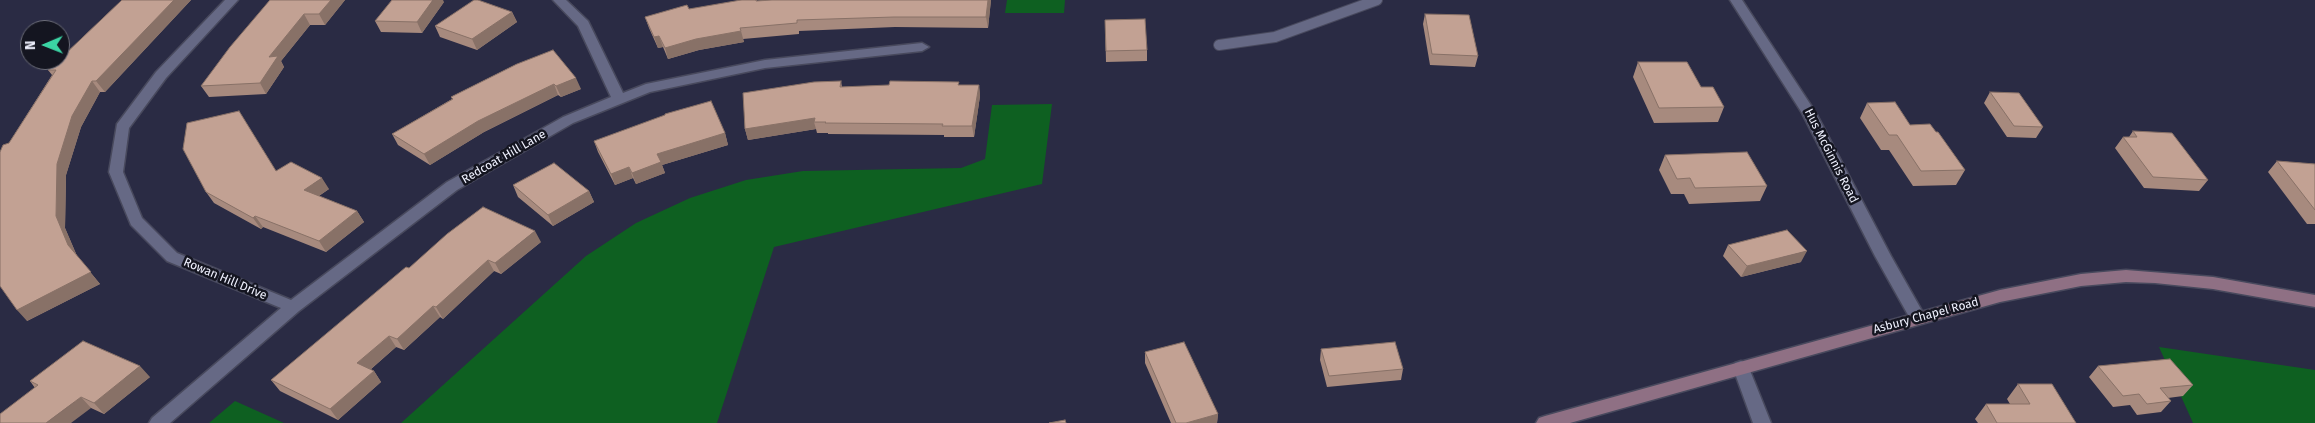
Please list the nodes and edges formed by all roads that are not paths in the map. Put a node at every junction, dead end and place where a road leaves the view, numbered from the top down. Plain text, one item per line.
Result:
1 (232, 0) edge
2 (559, 0) edge
3 (1377, 0) edge
4 (1736, 0) edge
5 (1219, 45) dead end
6 (922, 47) dead end
7 (618, 99) junction
8 (2315, 301) edge
9 (294, 308) junction
10 (1918, 318) junction
11 (1741, 368) junction
12 (158, 423) edge
13 (1545, 423) edge
14 (1762, 423) edge

1 - 9 street, Rowan Hill Drive
2 - 7 street
3 - 5 lane
4 - 10 street, Hus McGinnis Road
6 - 7 street, Redcoat Hill Lane
7 - 9 street, Redcoat Hill Lane
8 - 10 main road, Asbury Chapel Road
9 - 12 street, Redcoat Hill Lane
10 - 11 main road, Asbury Chapel Road
11 - 13 main road, Asbury Chapel Road
11 - 14 street

